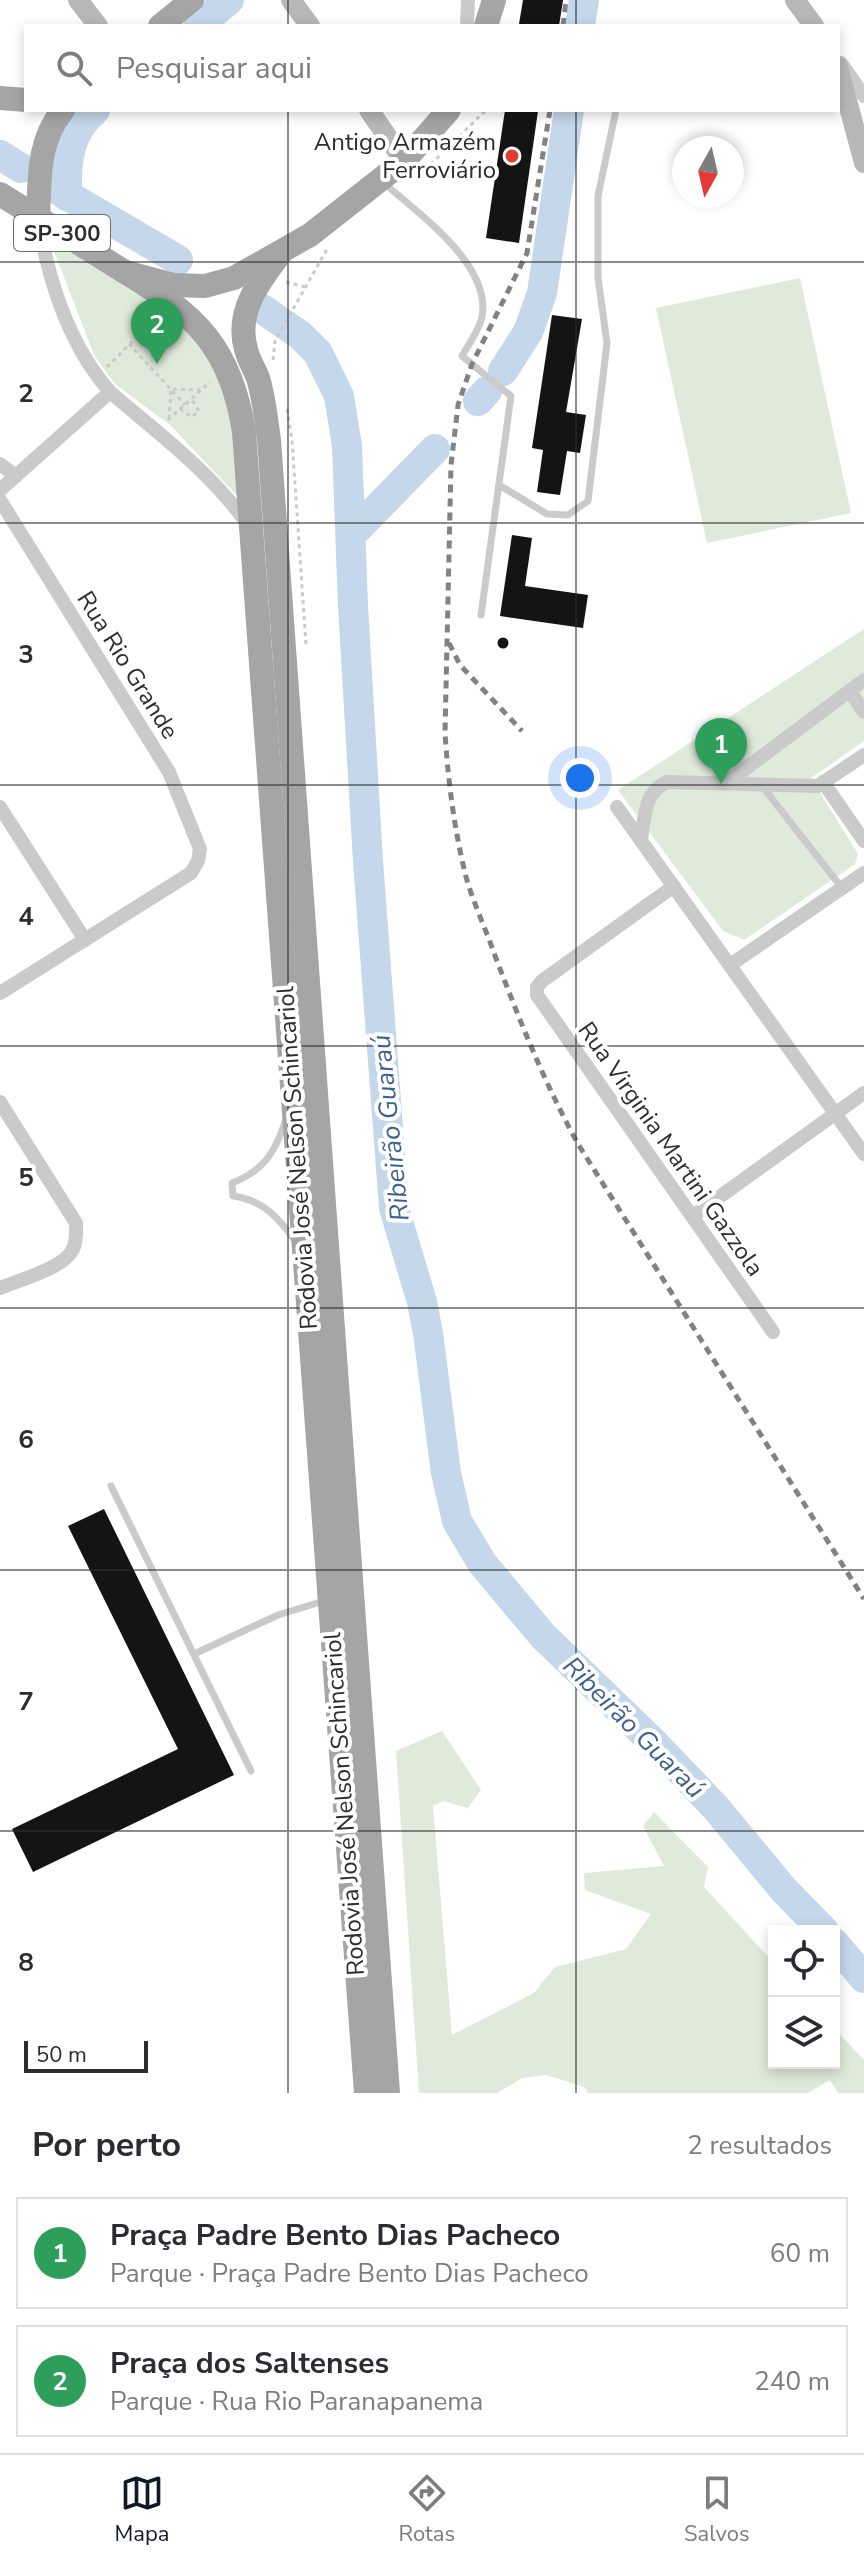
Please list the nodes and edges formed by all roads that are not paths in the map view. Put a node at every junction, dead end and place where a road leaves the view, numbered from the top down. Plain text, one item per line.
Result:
1 (78, 0) edge
2 (192, 0) edge
3 (291, 0) edge
4 (468, 0) edge
5 (494, 0) edge
6 (795, 0) edge
7 (96, 24) edge
8 (162, 24) edge
9 (309, 24) edge
10 (467, 24) edge
11 (487, 24) edge
12 (813, 24) edge
13 (840, 63) edge
14 (840, 74) edge
15 (864, 96) edge
16 (0, 98) edge
17 (24, 100) edge
18 (62, 112) edge
19 (371, 112) edge
20 (448, 112) edge
21 (616, 112) edge
22 (864, 163) edge
23 (414, 166) junction
24 (381, 180) junction
25 (0, 194) edge
26 (38, 218) junction
27 (281, 253) junction
28 (125, 272) junction
29 (110, 392) junction
30 (0, 464) edge
31 (16, 476) junction
32 (499, 485) junction
33 (0, 490) edge
34 (0, 500) edge
35 (251, 530) junction
36 (481, 615) dead end
37 (864, 680) edge
38 (850, 691) junction
39 (864, 712) edge
40 (864, 755) edge
41 (823, 782) junction
42 (725, 784) junction
43 (761, 784) junction
44 (0, 807) edge
45 (617, 807) dead end
46 (641, 839) junction
47 (864, 841) edge
48 (864, 873) edge
49 (674, 886) junction
50 (842, 888) junction
51 (85, 940) junction
52 (730, 965) junction
53 (0, 993) edge
54 (864, 1093) edge
55 (292, 1101) junction
56 (0, 1102) edge
57 (835, 1114) junction
58 (864, 1154) edge
59 (693, 1216) junction
60 (304, 1252) junction
61 (0, 1288) edge
62 (773, 1332) dead end
63 (111, 1486) dead end
64 (329, 1600) junction
65 (194, 1654) junction
66 (251, 1771) dead end
67 (366, 2093) edge
68 (388, 2093) edge

1 - 7 street
2 - 8 main road
3 - 9 street
4 - 10 street
5 - 11 main road
6 - 12 street
13 - 15 street
14 - 22 street
16 - 17 main road
18 - 26 main road
19 - 23 street
20 - 23 main road, SP-300
21 - 32 lane
23 - 24 main road, SP-300
24 - 27 main road, SP-300
24 - 32 lane
25 - 26 main road, SP-300
26 - 28 main road, SP-300
26 - 29 street
27 - 28 main road, SP-300
27 - 68 main road, Rodovia José Nelson Schincariol
28 - 35 main road, Rodovia José Nelson Schincariol
29 - 31 street
29 - 35 street
30 - 31 street
31 - 33 street
32 - 36 lane
34 - 51 street, Rua Rio Grande
35 - 55 main road, Rodovia José Nelson Schincariol
37 - 38 street
38 - 39 street
38 - 42 street
40 - 41 street
41 - 43 street
41 - 47 street
42 - 43 street
42 - 46 street
43 - 50 lane
44 - 51 street
45 - 46 street
46 - 49 street
48 - 50 street
49 - 52 street
49 - 59 street, Rua Virginia Martini Gazzola
50 - 52 street
51 - 53 street
52 - 57 street
54 - 57 street
55 - 60 main road, Rodovia José Nelson Schincariol
55 - 60 lane
56 - 61 street
57 - 58 street
57 - 59 street
59 - 62 street, Rua Virginia Martini Gazzola
60 - 64 main road, Rodovia José Nelson Schincariol
63 - 65 lane
64 - 65 lane
64 - 67 main road, Rodovia José Nelson Schincariol
65 - 66 lane

